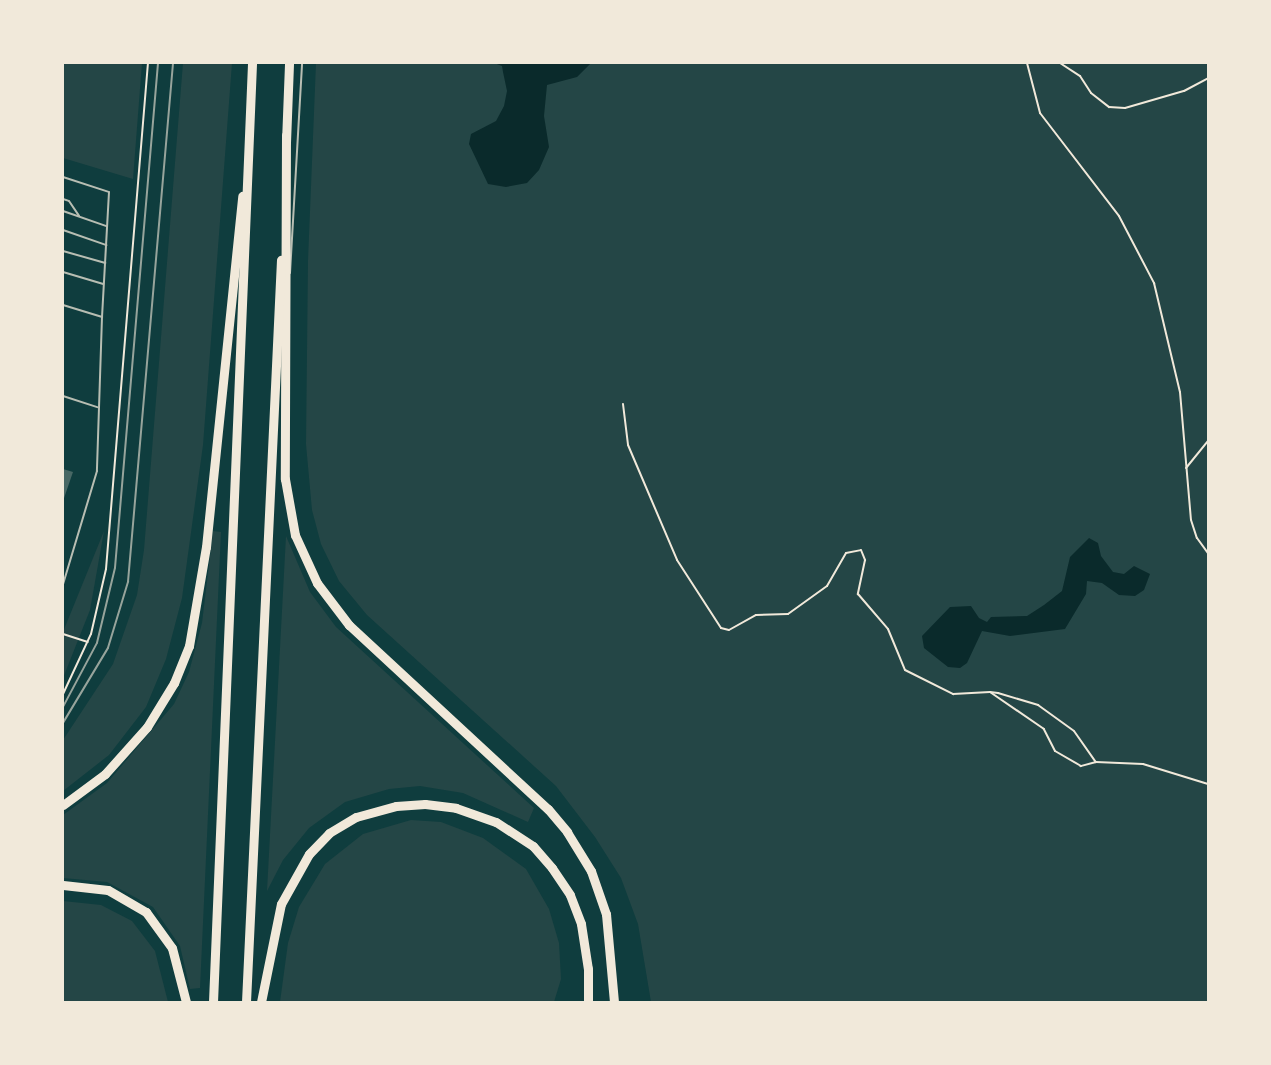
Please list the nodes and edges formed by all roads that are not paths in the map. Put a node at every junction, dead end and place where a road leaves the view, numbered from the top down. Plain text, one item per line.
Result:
1 (252, 63) edge
2 (289, 63) edge
3 (302, 63) edge
4 (286, 135) junction
5 (248, 140) junction
6 (63, 177) edge
7 (63, 199) edge
8 (63, 210) edge
9 (79, 216) junction
10 (106, 226) junction
11 (63, 231) edge
12 (106, 245) junction
13 (63, 251) edge
14 (105, 263) junction
15 (63, 272) edge
16 (104, 284) junction
17 (63, 305) edge
18 (102, 317) junction
19 (287, 351) junction
20 (63, 396) edge
21 (97, 407) junction
22 (63, 584) edge
23 (63, 805) edge
24 (63, 885) edge
25 (186, 1002) edge
26 (213, 1002) edge
27 (246, 1002) edge
28 (261, 1002) edge
29 (587, 1002) edge
30 (614, 1002) edge

1 - 5 highway
2 - 4 highway
3 - 19 lane
4 - 19 highway
4 - 27 highway
5 - 23 highway
5 - 26 highway
6 - 10 lane
7 - 9 lane
8 - 9 lane
9 - 10 lane
10 - 12 lane
11 - 12 lane
12 - 14 lane
13 - 14 lane
14 - 16 lane
15 - 16 lane
16 - 18 lane
17 - 18 lane
18 - 21 lane
19 - 30 highway
20 - 21 lane
21 - 22 lane
24 - 25 highway
28 - 29 highway

